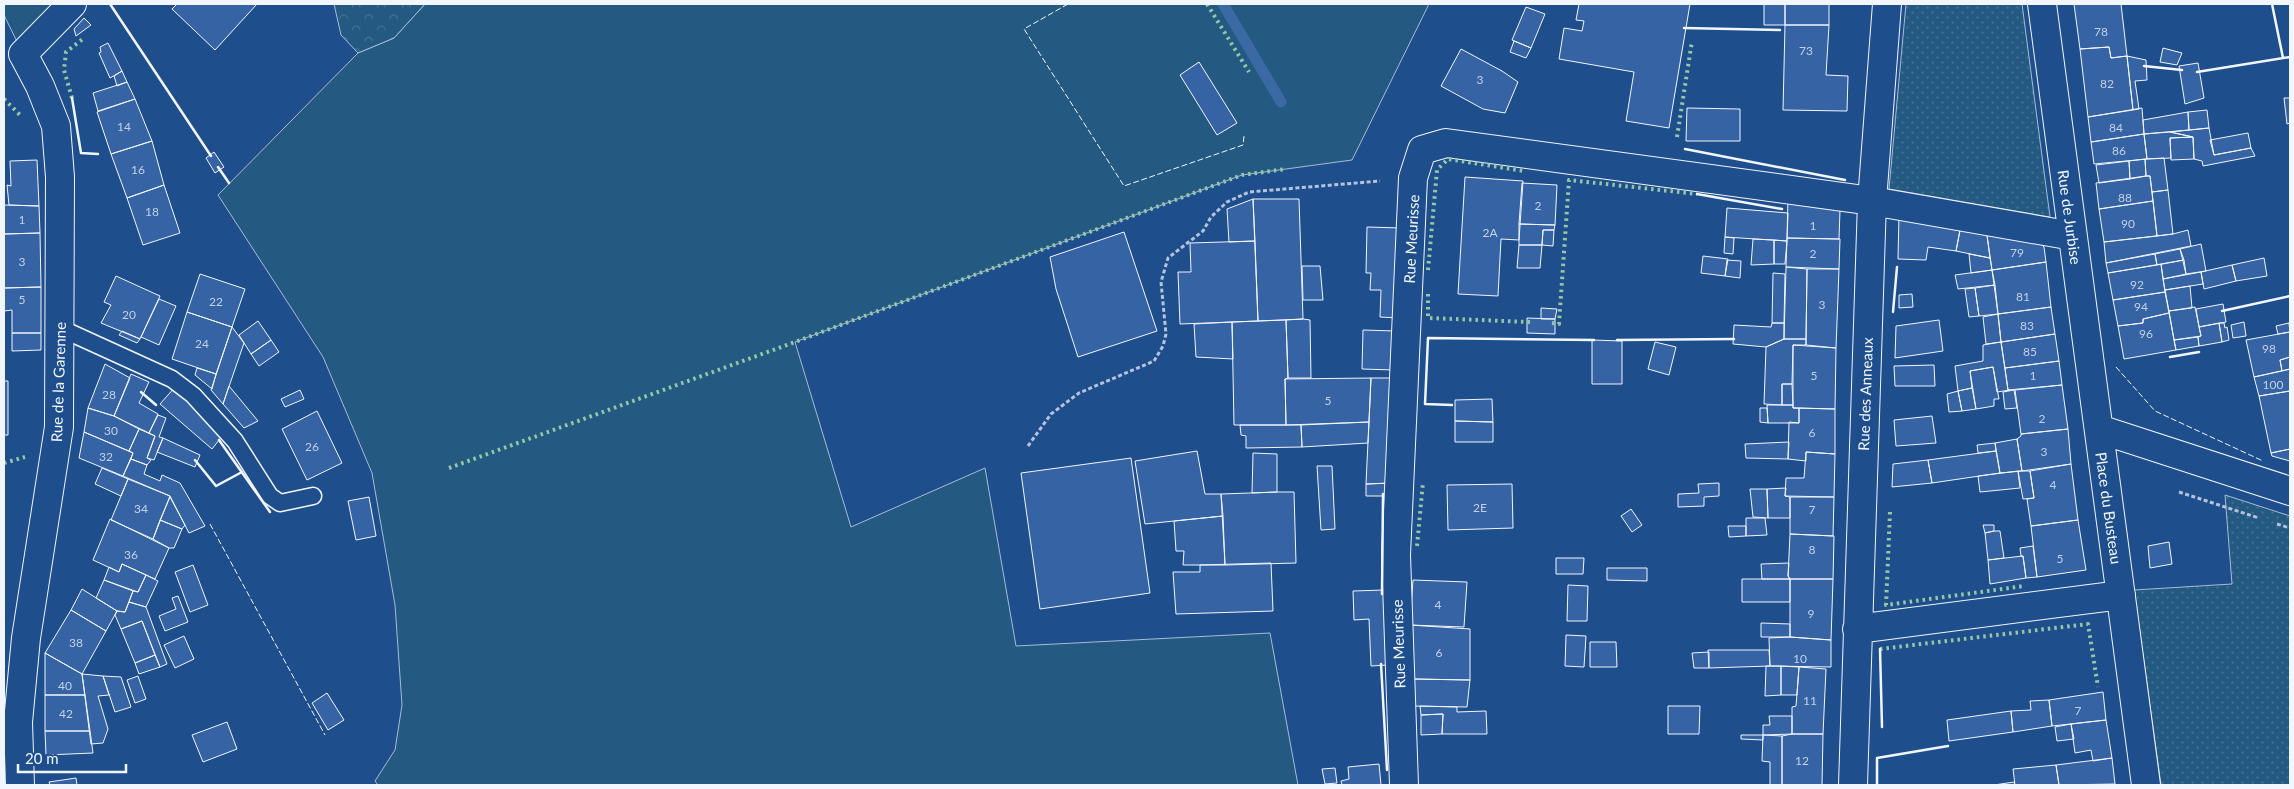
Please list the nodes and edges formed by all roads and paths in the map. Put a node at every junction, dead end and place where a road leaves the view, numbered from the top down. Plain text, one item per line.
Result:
1 (72, 4) edge
2 (1887, 4) edge
3 (2042, 4) edge
4 (13, 56) edge
5 (1414, 178) junction
6 (1872, 201) junction
7 (2073, 236) junction
8 (60, 328) junction
9 (2099, 429) junction
10 (1028, 446) dead end
11 (2290, 491) edge
12 (2179, 492) dead end
13 (313, 496) dead end
14 (2262, 519) dead end
15 (2272, 522) dead end
16 (2290, 528) edge
17 (2121, 595) junction
18 (1857, 629) junction
19 (20, 785) edge
20 (1404, 785) edge
21 (1853, 785) edge
22 (2146, 785) edge

1 - 4 street, Rue de la Garenne
2 - 6 street, Rue des Anneaux
3 - 7 street, Rue de Jurbise
4 - 8 street, Rue de la Garenne
5 - 6 street, Rue Meurisse
5 - 10 path
5 - 20 street, Rue Meurisse
6 - 7 street
6 - 18 street, Rue des Anneaux
7 - 9 street, Rue de Jurbise
8 - 13 lane
8 - 19 street, Rue de la Garenne
9 - 11 street, Place du Busteau
9 - 17 street, Place du Busteau
12 - 14 path
15 - 16 path
17 - 18 street
17 - 22 street, Place du Busteau
18 - 21 street, Rue des Anneaux

